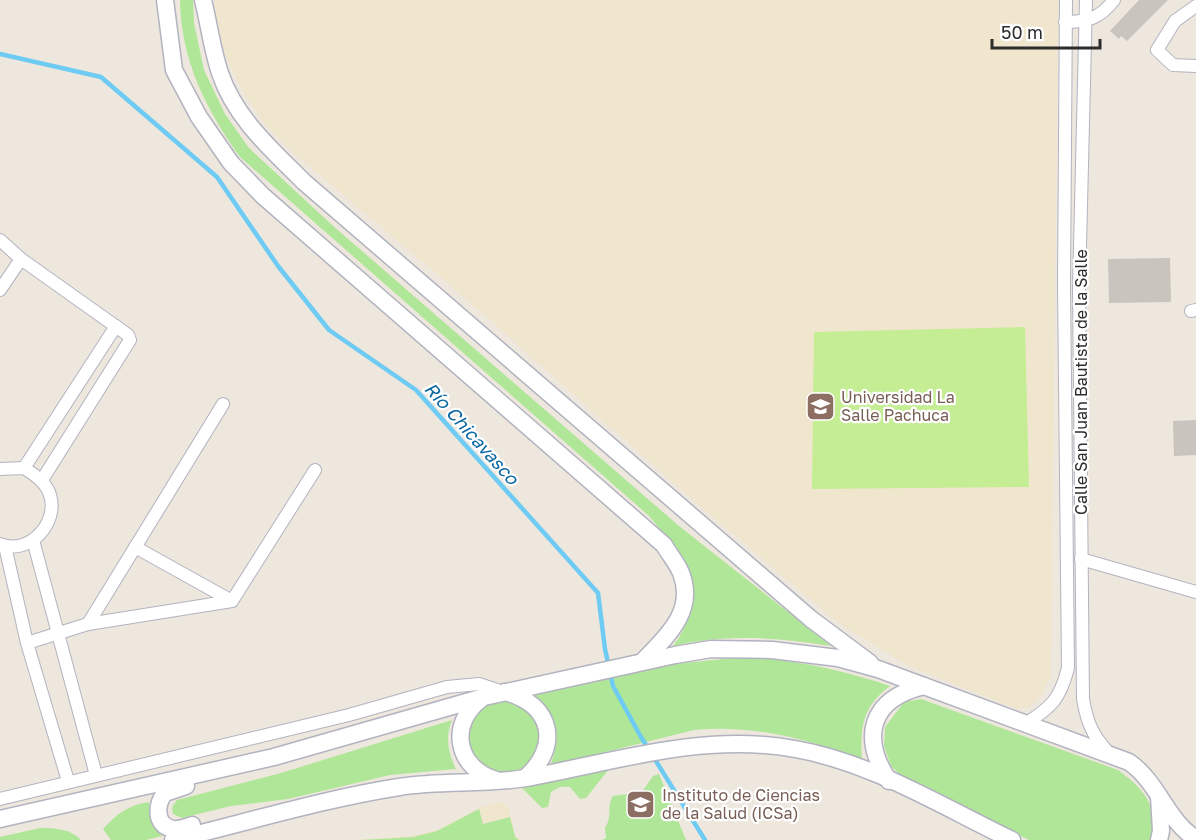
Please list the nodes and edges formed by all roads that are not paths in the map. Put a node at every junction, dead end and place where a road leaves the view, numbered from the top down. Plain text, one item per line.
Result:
1 (165, 0) edge
2 (203, 0) edge
3 (1066, 0) edge
4 (1086, 0) edge
5 (1114, 0) edge
6 (1196, 6) edge
7 (1065, 22) junction
8 (1086, 22) junction
9 (1196, 66) edge
10 (0, 240) edge
11 (21, 258) junction
12 (0, 290) edge
13 (116, 326) junction
14 (223, 404) dead end
15 (24, 468) junction
16 (0, 469) edge
17 (315, 470) dead end
18 (42, 480) junction
19 (33, 540) junction
20 (2, 545) edge
21 (135, 547) junction
22 (1081, 559) junction
23 (1196, 592) edge
24 (231, 601) junction
25 (88, 624) junction
26 (59, 634) junction
27 (27, 643) junction
28 (643, 661) junction
29 (878, 669) junction
30 (924, 686) junction
31 (504, 692) junction
32 (484, 697) junction
33 (1025, 724) junction
34 (299, 727) junction
35 (304, 748) junction
36 (1111, 755) junction
37 (96, 775) junction
38 (525, 778) junction
39 (889, 781) junction
40 (69, 782) junction
41 (502, 782) junction
42 (1159, 793) junction
43 (0, 799) edge
44 (289, 812) junction
45 (0, 819) edge
46 (1196, 838) edge
47 (173, 840) edge
48 (1012, 840) edge
49 (1159, 840) edge

1 - 28 main road
2 - 29 main road
3 - 7 street, Calle San Juan Bautista de la Salle
4 - 8 street, Calle San Juan Bautista de la Salle
5 - 8 street
6 - 9 street
7 - 8 street
7 - 33 street, Calle San Juan Bautista de la Salle
8 - 22 street, Calle San Juan Bautista de la Salle
10 - 11 street
11 - 12 street
11 - 13 street
13 - 15 street
13 - 18 street
14 - 21 street
15 - 16 street
15 - 18 street
17 - 24 street
18 - 19 street
19 - 20 street
19 - 26 street
20 - 27 street
21 - 24 street
21 - 25 street
22 - 23 street
22 - 36 street, Calle San Juan Bautista de la Salle
24 - 25 street
25 - 26 street
26 - 27 street
26 - 37 street
27 - 40 street
28 - 29 main road
28 - 31 main road
29 - 30 main road
30 - 33 main road
30 - 39 main road
31 - 32 main road
31 - 34 street
31 - 38 main road
32 - 35 main road
32 - 41 main road
33 - 36 main road
34 - 35 street
34 - 37 street
35 - 44 main road
35 - 45 main road
36 - 42 main road
37 - 40 street
38 - 39 main road
38 - 41 main road
39 - 48 main road
40 - 43 street
41 - 44 main road
42 - 46 main road
42 - 49 main road
44 - 47 main road

